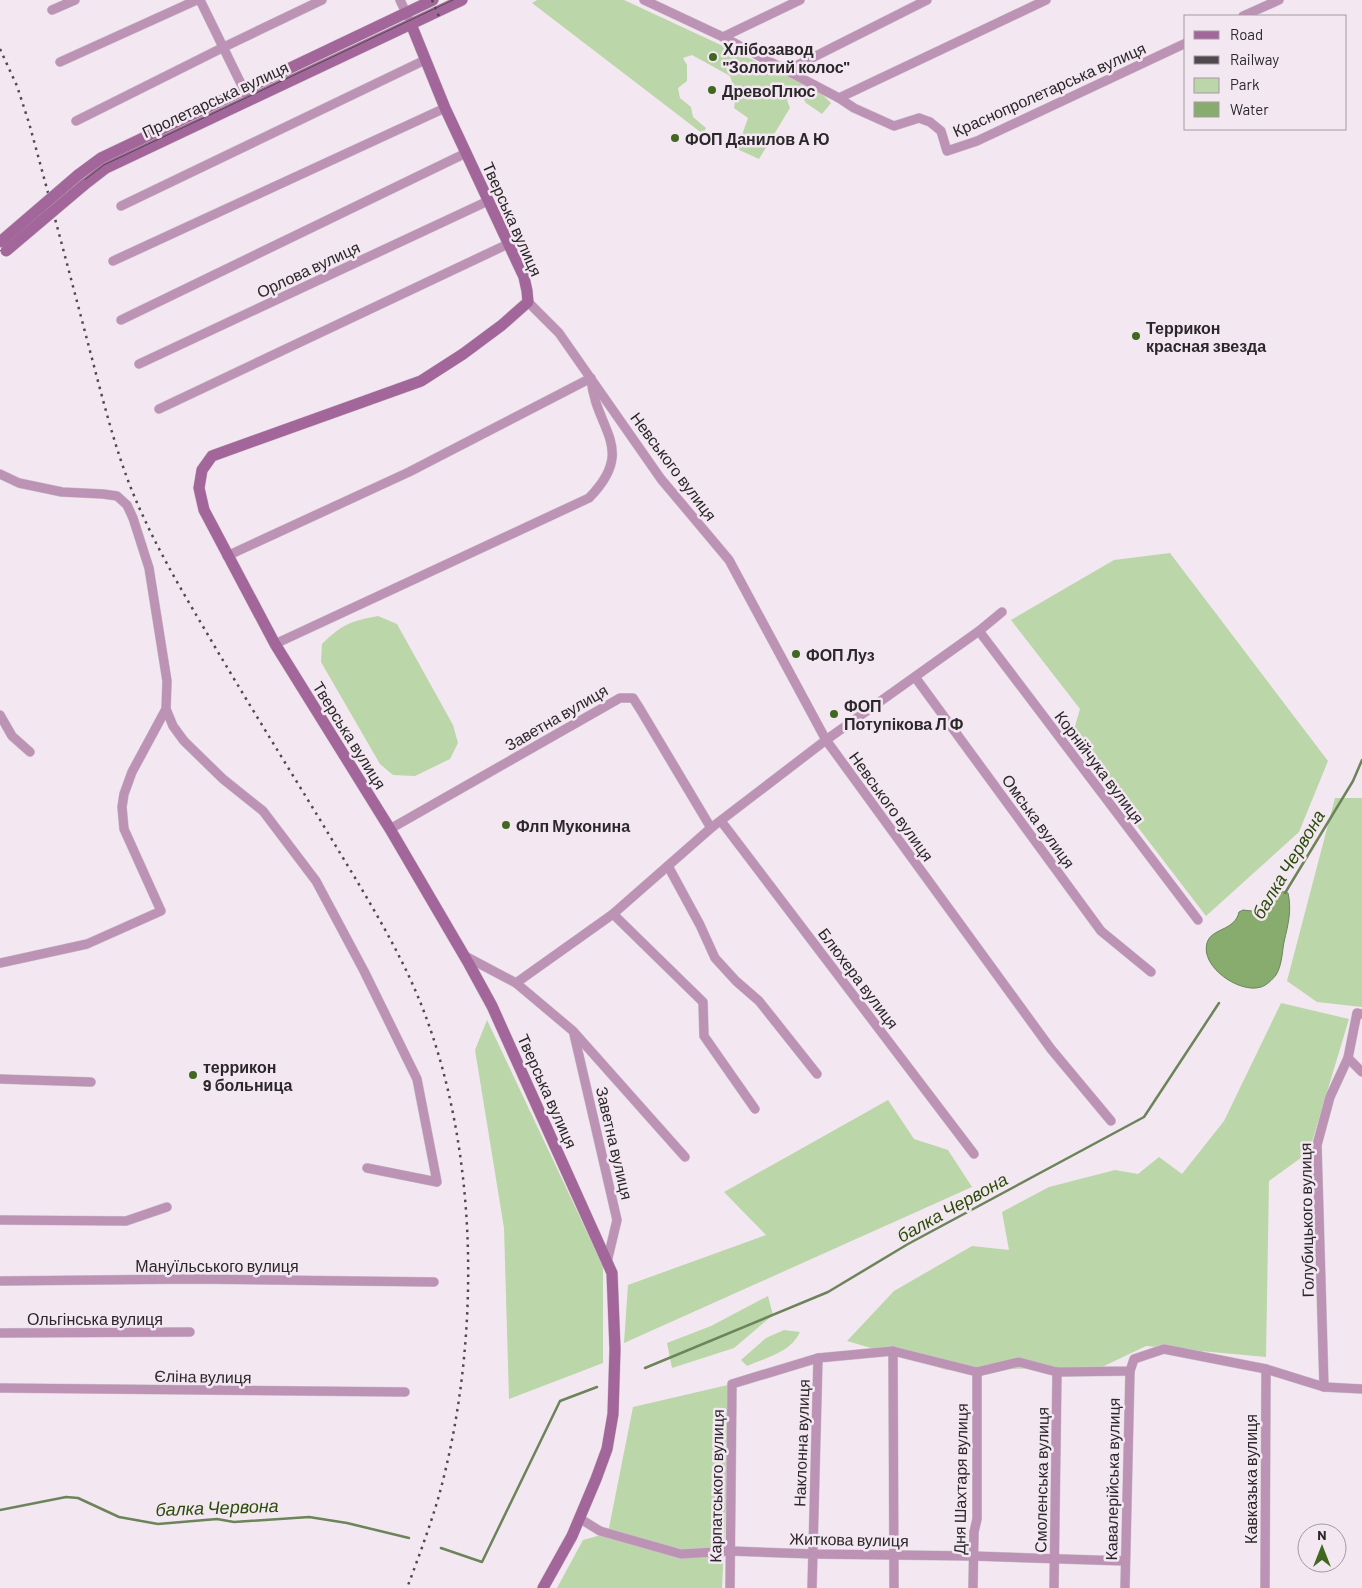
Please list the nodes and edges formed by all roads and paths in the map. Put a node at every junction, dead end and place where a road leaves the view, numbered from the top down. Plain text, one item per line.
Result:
1 (75, 0) edge
2 (198, 0) edge
3 (322, 0) edge
4 (400, 0) edge
5 (433, 0) edge
6 (462, 0) edge
7 (644, 0) edge
8 (800, 0) edge
9 (927, 0) edge
10 (1046, 0) edge
11 (1279, 0) edge
12 (52, 10) dead end
13 (406, 13) junction
14 (1245, 15) edge
15 (411, 24) junction
16 (723, 37) junction
17 (1184, 44) edge
18 (224, 47) junction
19 (425, 60) junction
20 (60, 62) dead end
21 (788, 70) junction
22 (247, 95) junction
23 (839, 98) junction
24 (446, 108) junction
25 (76, 121) dead end
26 (466, 153) junction
27 (488, 202) junction
28 (121, 206) dead end
29 (508, 244) junction
30 (2, 250) edge
31 (113, 261) dead end
32 (528, 302) junction
33 (121, 320) dead end
34 (139, 364) dead end
35 (590, 378) junction
36 (159, 409) dead end
37 (0, 474) edge
38 (227, 556) junction
39 (1002, 612) dead end
40 (980, 630) junction
41 (274, 644) junction
42 (915, 678) junction
43 (166, 709) junction
44 (0, 715) edge
45 (826, 740) junction
46 (30, 752) dead end
47 (721, 821) junction
48 (711, 828) junction
49 (390, 829) junction
50 (668, 866) junction
51 (613, 914) junction
52 (1198, 920) dead end
53 (464, 956) junction
54 (0, 962) edge
55 (1151, 972) dead end
56 (516, 983) junction
57 (1360, 1014) edge
58 (573, 1030) junction
59 (1348, 1058) junction
60 (1362, 1072) edge
61 (817, 1074) dead end
62 (0, 1079) edge
63 (91, 1082) dead end
64 (755, 1108) dead end
65 (1111, 1121) dead end
66 (974, 1154) dead end
67 (685, 1157) dead end
68 (367, 1168) dead end
69 (167, 1207) dead end
70 (0, 1220) edge
71 (607, 1262) junction
72 (0, 1281) edge
73 (434, 1282) dead end
74 (190, 1332) dead end
75 (0, 1333) edge
76 (893, 1351) junction
77 (818, 1358) junction
78 (1266, 1370) junction
79 (1130, 1371) junction
80 (977, 1372) junction
81 (1057, 1372) junction
82 (0, 1388) edge
83 (1324, 1388) junction
84 (1362, 1389) edge
85 (405, 1392) dead end
86 (579, 1518) junction
87 (730, 1551) junction
88 (813, 1554) junction
89 (895, 1555) junction
90 (973, 1556) junction
91 (1055, 1559) junction
92 (1125, 1561) junction
93 (542, 1588) edge
94 (730, 1588) edge
95 (812, 1588) edge
96 (894, 1588) edge
97 (973, 1588) edge
98 (1054, 1588) edge
99 (1125, 1588) edge
100 (1265, 1588) edge

1 - 12 street
2 - 18 street
2 - 20 street
3 - 18 street
4 - 13 street, Тверська вулиця
5 - 13 main road, Пролетарська вулиця
6 - 15 main road, Пролетарська вулиця
7 - 16 street, Краснопролетарська вулиця
8 - 16 street
9 - 21 street
10 - 23 street
11 - 14 street
13 - 15 street, Тверська вулиця
13 - 22 main road, Пролетарська вулиця
15 - 19 main road, Тверська вулиця
15 - 22 main road, Пролетарська вулиця
16 - 21 street, Краснопролетарська вулиця
17 - 23 street, Краснопролетарська вулиця
18 - 22 street
18 - 25 street
19 - 24 main road, Тверська вулиця
19 - 28 street
21 - 23 street, Краснопролетарська вулиця
22 - 30 main road, Пролетарська вулиця, bridge
24 - 26 main road, Тверська вулиця
24 - 31 street
26 - 27 main road, Тверська вулиця
26 - 33 street
27 - 29 main road, Тверська вулиця
27 - 34 street, Орлова вулиця
29 - 32 main road, Тверська вулиця
29 - 36 street
32 - 35 street, Невського вулиця
32 - 38 main road, Тверська вулиця
35 - 38 street
35 - 41 street
35 - 45 street, Невського вулиця
37 - 43 street
38 - 41 main road, Тверська вулиця
39 - 40 street
40 - 42 street
40 - 52 street, Корнійчука вулиця
41 - 49 main road, Тверська вулиця
42 - 45 street
42 - 55 street, Омська вулиця
43 - 54 street
43 - 68 street
44 - 46 street
45 - 47 street
45 - 65 street, Невського вулиця
47 - 48 street
47 - 66 street, Блюхера вулиця
48 - 49 street, Заветна вулиця
48 - 50 street
49 - 53 main road, Тверська вулиця
50 - 51 street
50 - 61 street
51 - 56 street
51 - 64 street
53 - 56 street
53 - 71 main road, Тверська вулиця
56 - 58 street
57 - 59 street, Голубицького вулиця
58 - 67 street
58 - 71 street, Заветна вулиця
59 - 60 street
59 - 83 street, Голубицького вулиця
62 - 63 street
69 - 70 street
71 - 86 main road, Тверська вулиця
72 - 73 street, Мануїльського вулиця
74 - 75 street, Ольгінська вулиця
76 - 77 street
76 - 80 street
76 - 89 street
77 - 87 street, Карпатського вулиця
77 - 88 street, Наклонна вулиця
78 - 79 street
78 - 83 street
78 - 100 street, Кавказька вулиця
79 - 81 street
79 - 92 street, Кавалерійська вулиця
80 - 81 street
80 - 90 street, Дня Шахтаря вулиця
81 - 91 street, Смоленська вулиця
82 - 85 street, Єліна вулиця
83 - 84 street
86 - 87 street, Житкова вулиця
86 - 93 main road, Тверська вулиця
87 - 88 street, Житкова вулиця
87 - 94 street, Карпатського вулиця
88 - 89 street, Житкова вулиця
88 - 95 street, Наклонна вулиця
89 - 90 street, Житкова вулиця
89 - 96 street
90 - 91 street, Житкова вулиця
90 - 97 street, Дня Шахтаря вулиця
91 - 92 street, Житкова вулиця
91 - 98 street, Смоленська вулиця
92 - 99 street, Кавалерійська вулиця

